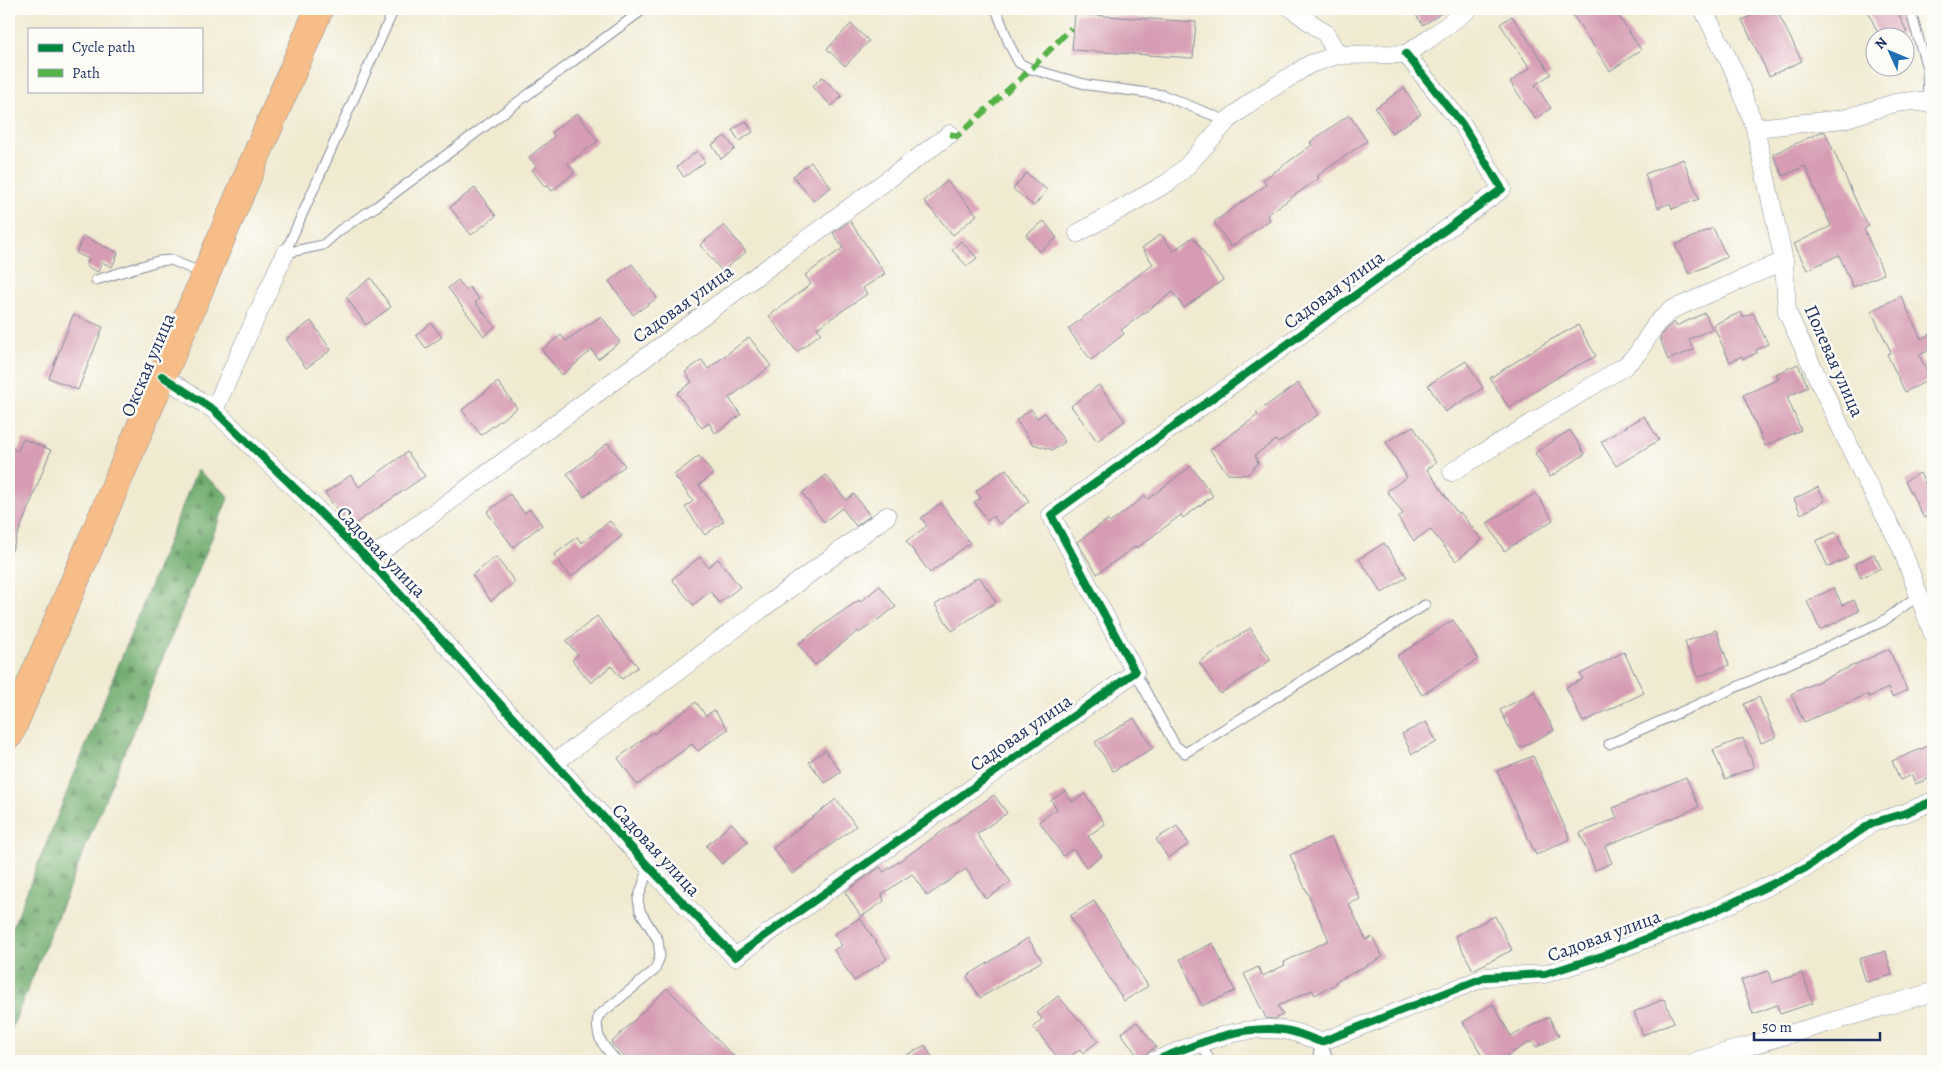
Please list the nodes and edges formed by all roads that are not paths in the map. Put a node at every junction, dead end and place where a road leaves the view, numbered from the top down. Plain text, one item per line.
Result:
1 (319, 9) edge
2 (394, 9) edge
3 (644, 9) edge
4 (996, 9) edge
5 (1292, 9) edge
6 (1469, 9) edge
7 (1703, 9) edge
8 (1910, 9) edge
9 (1406, 54) junction
10 (1338, 56) junction
11 (1931, 103) edge
12 (1227, 121) junction
13 (1755, 128) junction
14 (950, 134) dead end
15 (1078, 232) dead end
16 (285, 253) junction
17 (1784, 261) junction
18 (204, 274) junction
19 (96, 280) dead end
20 (162, 376) junction
21 (214, 410) junction
22 (1452, 472) dead end
23 (887, 516) dead end
24 (366, 557) junction
25 (1918, 595) junction
26 (1425, 605) dead end
27 (1933, 634) edge
28 (1135, 672) junction
29 (9, 735) edge
30 (1609, 744) dead end
31 (554, 763) junction
32 (1933, 801) edge
33 (649, 867) junction
34 (1933, 992) edge
35 (1201, 1042) junction
36 (1321, 1042) junction
37 (617, 1061) edge
38 (1154, 1061) edge
39 (1210, 1061) edge
40 (1317, 1061) edge
41 (1329, 1061) edge
42 (1697, 1061) edge

1 - 18 main road, Окская улица
2 - 16 lane
3 - 16 lane
4 - 12 lane
5 - 10 street
6 - 9 street
7 - 13 street, Полевая улица
8 - 11 lane
9 - 10 street
9 - 28 street, Садовая улица
10 - 12 street
11 - 13 street
12 - 15 street
13 - 17 street, Полевая улица
14 - 24 street, Садовая улица
16 - 21 street
17 - 22 street
17 - 25 street, Полевая улица
18 - 19 lane
18 - 20 main road, Окская улица
20 - 21 street, Садовая улица
20 - 29 main road, Окская улица
21 - 24 street, Садовая улица
23 - 31 street
24 - 31 street, Садовая улица
25 - 27 street, Полевая улица
25 - 30 lane
26 - 28 lane
28 - 33 street, Садовая улица
31 - 33 street, Садовая улица
32 - 36 street, Садовая улица
33 - 37 lane
34 - 42 street
35 - 36 street
35 - 38 street
35 - 39 lane
36 - 40 lane
36 - 41 lane

